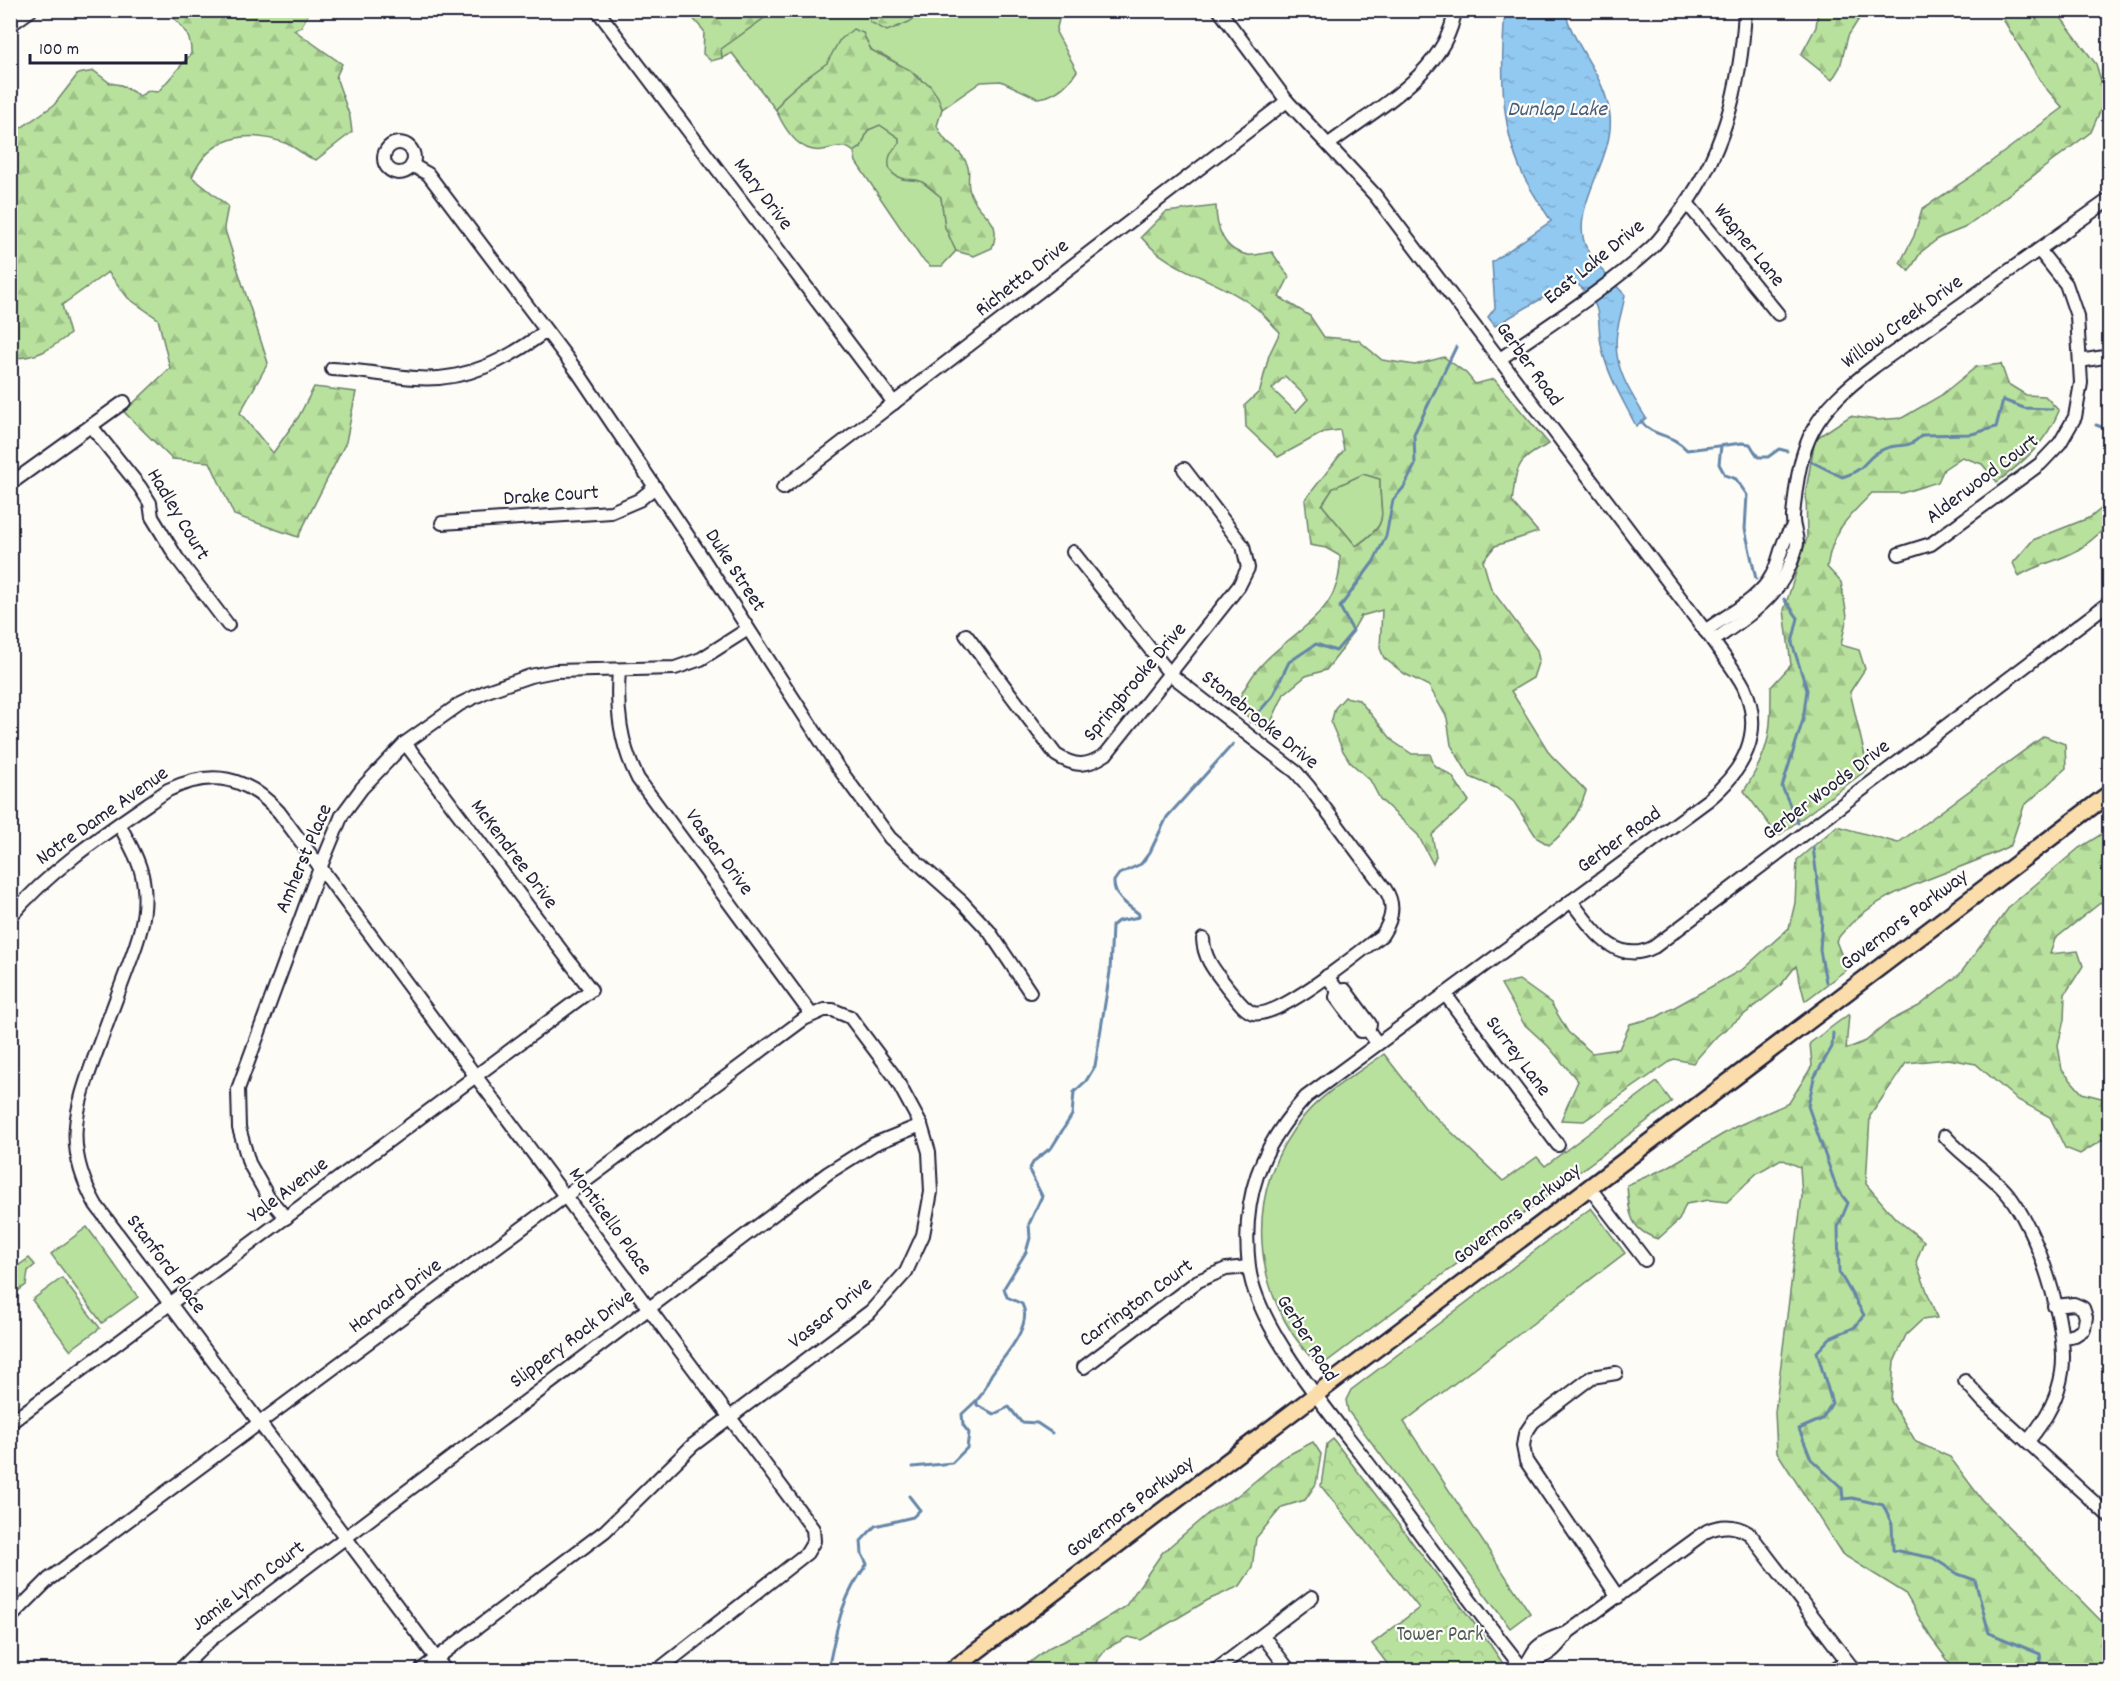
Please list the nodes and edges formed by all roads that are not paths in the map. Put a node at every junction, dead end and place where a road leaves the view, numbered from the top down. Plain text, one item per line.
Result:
1 (31, 10) edge
2 (597, 10) edge
3 (1219, 10) edge
4 (1455, 10) edge
5 (1745, 10) edge
6 (10, 25) edge
7 (1287, 101) junction
8 (1329, 144) junction
9 (412, 165) dead end
10 (2109, 199) edge
11 (1687, 203) junction
12 (2039, 250) junction
13 (1778, 314) dead end
14 (546, 331) junction
15 (2109, 356) edge
16 (1500, 359) junction
17 (2080, 361) junction
18 (332, 369) dead end
19 (124, 402) dead end
20 (894, 403) junction
21 (91, 426) junction
22 (1184, 470) dead end
23 (10, 484) edge
24 (655, 487) junction
25 (783, 488) dead end
26 (442, 523) dead end
27 (1073, 552) dead end
28 (1899, 554) dead end
29 (2109, 603) edge
30 (228, 625) dead end
31 (748, 629) junction
32 (966, 635) dead end
33 (1709, 636) junction
34 (619, 670) junction
35 (1170, 674) junction
36 (405, 743) junction
37 (231, 780) joint
38 (2109, 793) edge
39 (119, 824) junction
40 (321, 865) junction
41 (1571, 901) junction
42 (10, 917) edge
43 (1203, 939) dead end
44 (1327, 976) junction
45 (591, 990) joint
46 (1030, 992) dead end
47 (1445, 994) junction
48 (811, 1014) junction
49 (1377, 1043) junction
50 (477, 1076) junction
51 (921, 1125) junction
52 (1945, 1136) dead end
53 (1558, 1145) dead end
54 (1589, 1187) junction
55 (565, 1195) junction
56 (286, 1218) junction
57 (1645, 1260) dead end
58 (1249, 1267) junction
59 (170, 1304) junction
60 (2054, 1306) junction
61 (648, 1307) junction
62 (2062, 1338) junction
63 (1084, 1367) dead end
64 (1616, 1373) dead end
65 (1965, 1381) dead end
66 (1316, 1393) junction
67 (728, 1416) junction
68 (10, 1423) edge
69 (258, 1423) junction
70 (2028, 1441) junction
71 (2109, 1517) edge
72 (345, 1539) junction
73 (1618, 1597) junction
74 (1312, 1598) dead end
75 (10, 1618) edge
76 (1263, 1636) junction
77 (436, 1659) junction
78 (1850, 1666) edge
79 (1522, 1670) edge
80 (180, 1671) edge
81 (421, 1671) edge
82 (445, 1671) edge
83 (658, 1671) edge
84 (952, 1671) edge
85 (1216, 1671) edge
86 (1289, 1671) edge
87 (1833, 1671) edge

1 - 6 street
2 - 20 street, Mary Drive
3 - 7 street, Gerber Road
4 - 8 street
5 - 11 street, East Lake Drive
7 - 8 street, Gerber Road
7 - 20 street, Richetta Drive
8 - 16 street, Gerber Road
9 - 14 street, Duke Street
10 - 12 street, Willow Creek Drive
11 - 13 street, Wagner Lane
11 - 16 street, East Lake Drive
12 - 17 street, Alderwood Court
12 - 33 street, Willow Creek Drive
14 - 18 street
14 - 24 street, Duke Street
15 - 17 street
16 - 33 street, Gerber Road
17 - 28 street, Alderwood Court
19 - 21 street
20 - 25 street, Richetta Drive
21 - 23 street
21 - 30 street, Hadley Court
22 - 35 street, Springbrooke Drive
24 - 26 street, Drake Court
24 - 31 street, Duke Street
27 - 35 street, Stonebrooke Drive
29 - 41 street, Gerber Woods Drive
31 - 34 street, Amherst Place
31 - 46 street, Duke Street
32 - 35 street, Springbrooke Drive
33 - 41 street, Gerber Road
34 - 36 street, Amherst Place
34 - 48 street, Vassar Drive
35 - 44 street, Stonebrooke Drive
36 - 40 street, Amherst Place
36 - 45 street, McKendree Drive
37 - 39 street, Notre Dame Avenue
37 - 40 street, Monticello Place
38 - 54 main road, Governors Parkway
39 - 42 street, Notre Dame Avenue
39 - 59 street, Stanford Place
40 - 50 street, Monticello Place
40 - 56 street, Amherst Place
41 - 47 street, Gerber Road
43 - 44 street, Stonebrooke Drive
44 - 49 street
45 - 50 street, Yale Avenue
47 - 49 street, Gerber Road
47 - 53 street, Surrey Lane
48 - 51 street, Vassar Drive
48 - 55 street, Harvard Drive
49 - 58 street, Gerber Road
50 - 55 street, Monticello Place
50 - 56 street, Yale Avenue
51 - 61 street, Slippery Rock Drive
51 - 67 street, Vassar Drive
52 - 60 street
54 - 57 street
54 - 66 main road, Governors Parkway
55 - 61 street, Monticello Place
55 - 69 street, Harvard Drive
56 - 59 street, Yale Avenue
58 - 63 street, Carrington Court
58 - 66 street, Gerber Road
59 - 68 street, Yale Avenue
59 - 69 street, Stanford Place
60 - 62 street
60 - 62 street
61 - 67 street, Monticello Place
61 - 72 street, Slippery Rock Drive
62 - 70 street
64 - 73 street
65 - 70 street
66 - 79 street, Gerber Road
66 - 84 main road, Governors Parkway
67 - 77 street, Vassar Drive
67 - 83 street, Monticello Place
69 - 72 street, Stanford Place
69 - 75 street, Harvard Drive
70 - 71 street
72 - 77 street, Stanford Place
72 - 80 street, Jamie Lynn Court
73 - 78 street
73 - 79 street
74 - 76 street
76 - 85 street
76 - 86 street
77 - 81 street
77 - 82 street, Stanford Place
78 - 87 street

